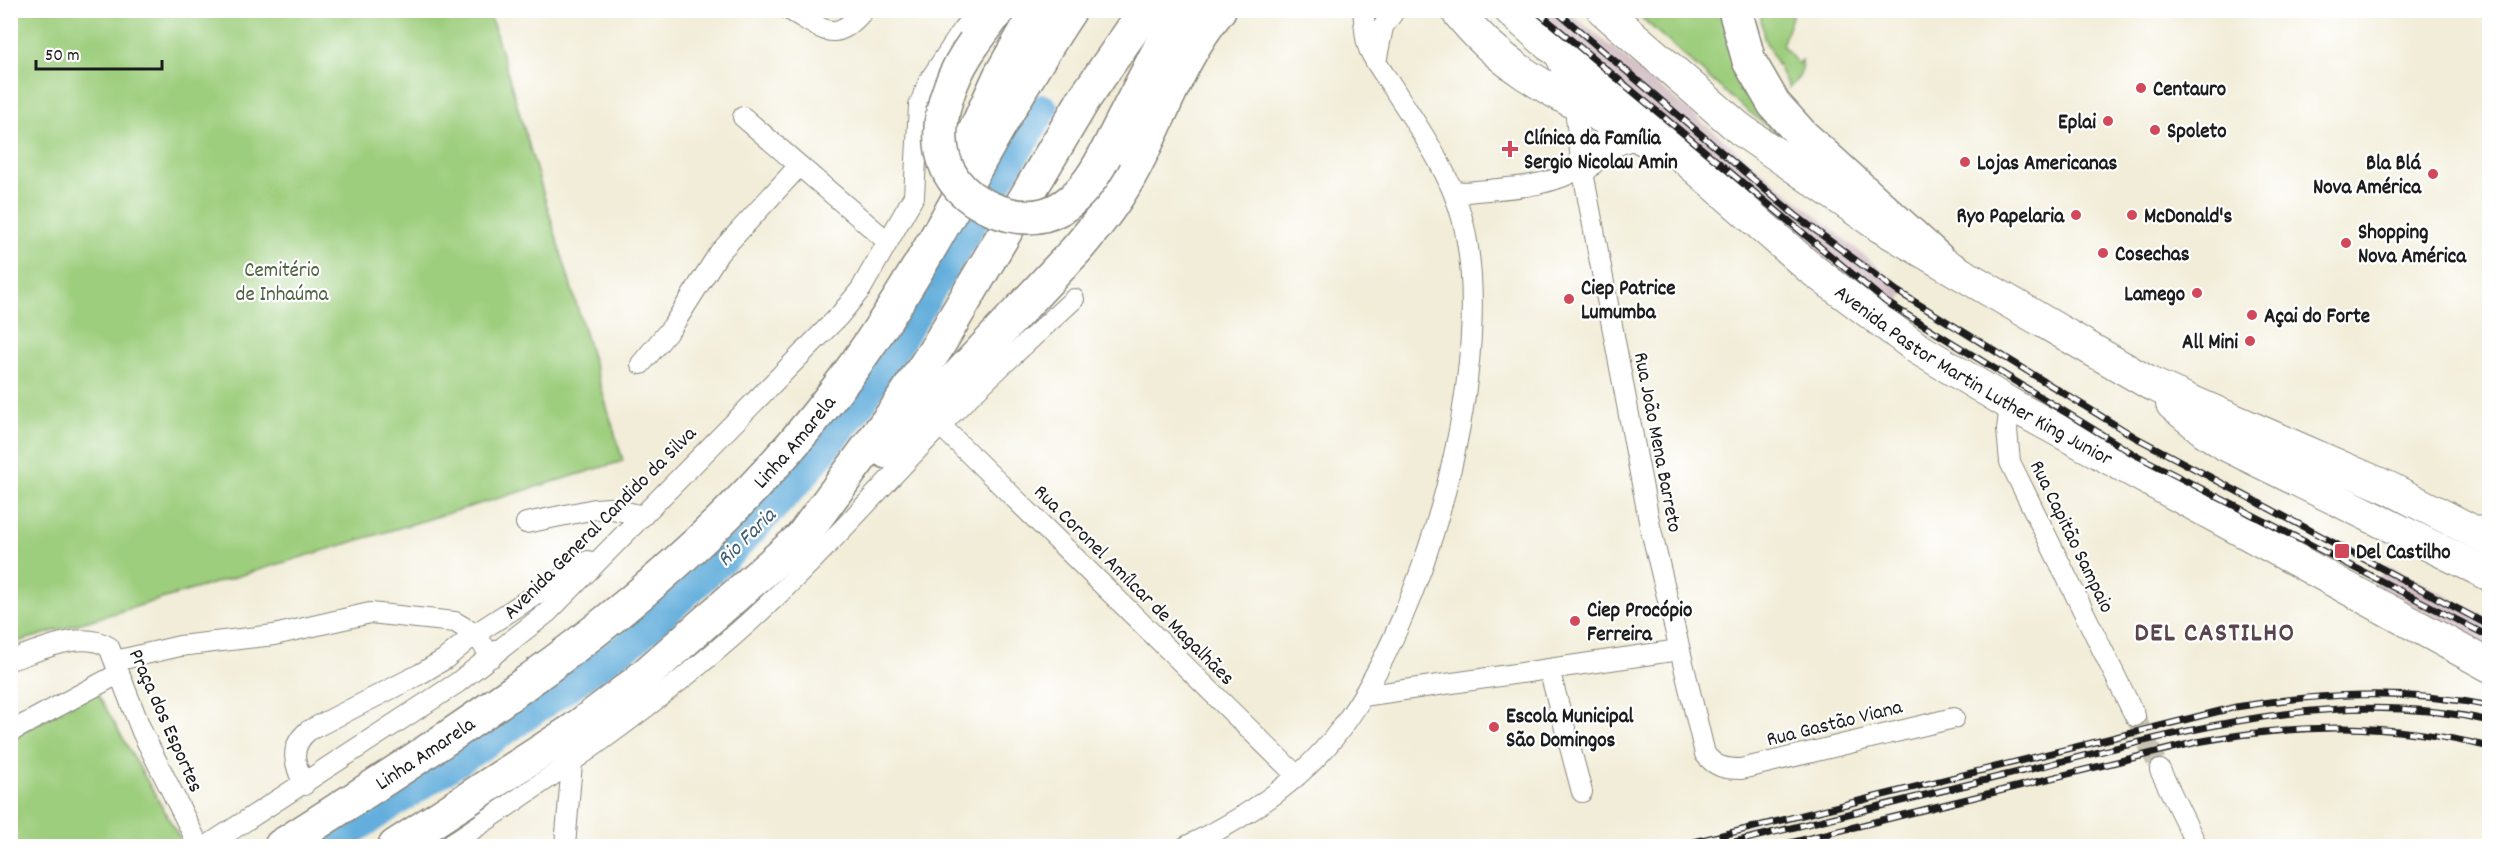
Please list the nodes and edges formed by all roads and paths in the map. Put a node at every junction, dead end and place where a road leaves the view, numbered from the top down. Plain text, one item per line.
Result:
1 (789, 10) edge
2 (864, 10) edge
3 (976, 10) edge
4 (998, 10) edge
5 (1038, 10) edge
6 (1070, 10) edge
7 (1146, 10) edge
8 (1186, 10) edge
9 (1219, 10) edge
10 (1364, 10) edge
11 (1395, 10) edge
12 (1510, 10) edge
13 (1603, 10) edge
14 (1735, 10) edge
15 (1454, 12) edge
16 (1549, 45) junction
17 (1376, 62) junction
18 (1574, 104) junction
19 (743, 117) dead end
20 (1634, 134) junction
21 (798, 167) junction
22 (1582, 167) junction
23 (1703, 172) junction
24 (1454, 191) junction
25 (943, 227) junction
26 (888, 242) junction
27 (1938, 259) junction
28 (1074, 299) dead end
29 (641, 364) dead end
30 (2149, 383) junction
31 (2010, 404) junction
32 (940, 425) junction
33 (643, 516) junction
34 (526, 523) dead end
35 (801, 538) junction
36 (2490, 540) edge
37 (614, 546) junction
38 (2490, 575) edge
39 (475, 634) junction
40 (1679, 650) junction
41 (492, 657) junction
42 (10, 660) edge
43 (2490, 666) edge
44 (116, 668) junction
45 (1549, 669) junction
46 (1363, 696) junction
47 (2135, 716) tunnel mouth
48 (1954, 717) dead end
49 (10, 732) edge
50 (572, 763) junction
51 (1725, 769) joint
52 (2160, 770) tunnel mouth
53 (1297, 776) junction
54 (304, 786) junction
55 (1582, 792) dead end
56 (199, 846) edge
57 (207, 846) edge
58 (280, 846) edge
59 (395, 846) edge
60 (448, 846) edge
61 (565, 846) edge
62 (1187, 846) edge
63 (2197, 846) edge

1 - 2 street
3 - 26 street
4 - 8 highway, bridge
5 - 25 highway
6 - 25 highway, Linha Amarela
7 - 35 highway
9 - 35 highway
10 - 17 street
11 - 17 street
12 - 16 main road, Avenida Pastor Martin Luther King Junior
13 - 27 main road
14 - 27 highway
15 - 18 main road
16 - 18 street, Rua João Mena Barreto
16 - 23 main road, Avenida Pastor Martin Luther King Junior
17 - 24 street
18 - 20 main road
18 - 22 street, Rua João Mena Barreto
19 - 21 street
20 - 22 main road
20 - 23 main road
21 - 26 street
21 - 29 street
22 - 24 street
22 - 40 street, Rua João Mena Barreto
23 - 31 main road, Avenida Pastor Martin Luther King Junior
24 - 46 street
25 - 58 highway, Linha Amarela
26 - 33 street, Avenida General Candido da Silva
27 - 30 main road
28 - 32 street
30 - 36 main road
30 - 38 main road
31 - 43 main road, Avenida Pastor Martin Luther King Junior
31 - 47 street, Rua Capitão Sampaio
32 - 50 street
32 - 53 street, Rua Coronel Amílcar de Magalhães
33 - 34 street
33 - 37 street, Avenida General Candido da Silva
35 - 59 highway
37 - 39 street
37 - 41 street, Avenida General Candido da Silva
39 - 41 street
39 - 44 street
39 - 54 street
40 - 45 street
40 - 51 street, Rua João Mena Barreto
41 - 54 street, Avenida General Candido da Silva
42 - 44 street, Praça dos Esportes
44 - 49 street
44 - 56 street, Praça dos Esportes
45 - 46 street
45 - 55 street
46 - 53 street
48 - 51 street, Rua Gastão Viana
50 - 60 street
50 - 61 street
52 - 63 street
53 - 62 street
54 - 57 street, Avenida General Candido da Silva

